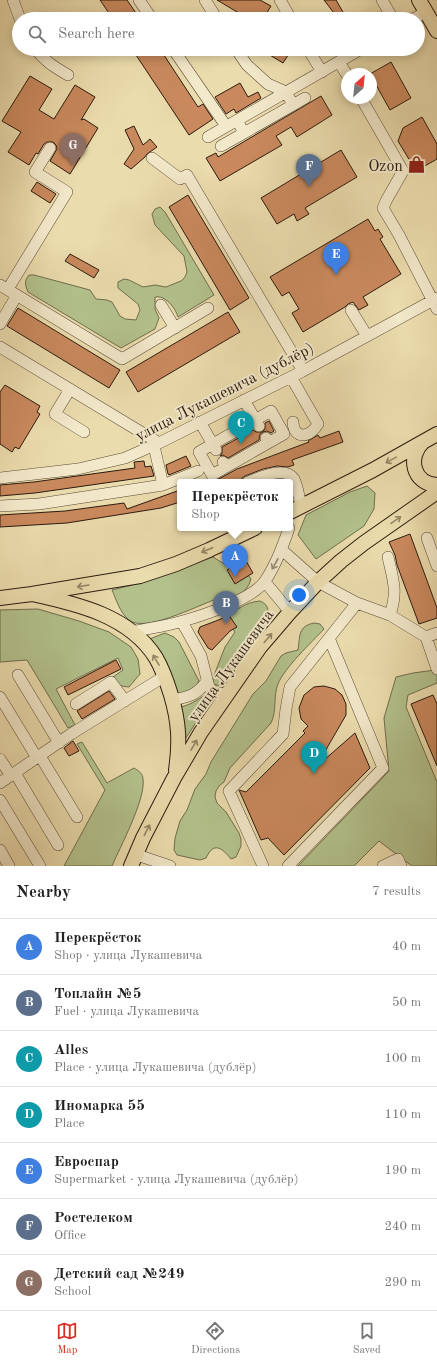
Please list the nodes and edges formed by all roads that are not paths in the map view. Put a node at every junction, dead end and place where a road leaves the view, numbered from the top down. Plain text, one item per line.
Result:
1 (13, 0) edge
2 (139, 0) edge
3 (205, 0) edge
4 (280, 0) edge
5 (382, 0) edge
6 (422, 6) edge
7 (17, 12) edge
8 (147, 12) edge
9 (213, 12) edge
10 (287, 12) edge
11 (390, 12) edge
12 (437, 31) edge
13 (41, 56) edge
14 (178, 56) edge
15 (241, 56) edge
16 (312, 56) edge
17 (349, 56) edge
18 (339, 62) junction
19 (343, 68) edge
20 (322, 72) junction
21 (68, 75) dead end
22 (286, 92) junction
23 (305, 98) dead end
24 (365, 104) edge
25 (293, 105) junction
26 (237, 120) junction
27 (226, 126) junction
28 (244, 133) junction
29 (208, 136) dead end
30 (221, 146) dead end
31 (50, 148) dead end
32 (152, 158) dead end
33 (4, 287) edge
34 (17, 296) junction
35 (435, 303) edge
36 (161, 305) dead end
37 (208, 308) dead end
38 (351, 310) dead end
39 (0, 324) edge
40 (175, 328) junction
41 (367, 336) junction
42 (0, 347) edge
43 (303, 371) junction
44 (291, 377) junction
45 (70, 389) junction
46 (244, 400) junction
47 (200, 422) junction
48 (293, 422) dead end
49 (257, 423) junction
50 (84, 432) dead end
51 (431, 438) edge
52 (156, 444) junction
53 (215, 447) junction
54 (198, 471) dead end
55 (0, 478) edge
56 (179, 479) edge
57 (257, 479) edge
58 (292, 479) edge
59 (177, 480) edge
60 (293, 480) edge
61 (164, 485) junction
62 (437, 485) edge
63 (437, 492) edge
64 (0, 506) edge
65 (295, 509) edge
66 (250, 531) edge
67 (289, 531) edge
68 (427, 538) dead end
69 (282, 550) junction
70 (388, 557) dead end
71 (437, 566) edge
72 (265, 582) junction
73 (318, 582) junction
74 (32, 594) junction
75 (0, 598) edge
76 (357, 603) junction
77 (290, 612) junction
78 (390, 614) junction
79 (182, 622) junction
80 (132, 632) junction
81 (437, 633) edge
82 (426, 637) junction
83 (329, 638) junction
84 (437, 669) edge
85 (18, 675) dead end
86 (165, 676) junction
87 (207, 681) junction
88 (229, 692) junction
89 (0, 697) edge
90 (172, 700) junction
91 (125, 701) junction
92 (76, 704) dead end
93 (59, 743) junction
94 (39, 757) junction
95 (0, 758) edge
96 (13, 775) junction
97 (174, 778) junction
98 (0, 783) edge
99 (0, 800) edge
100 (77, 817) dead end
101 (58, 845) dead end
102 (0, 850) edge
103 (134, 860) edge
104 (9, 866) edge
105 (40, 866) edge
106 (170, 866) edge
107 (263, 866) edge
108 (288, 866) edge
109 (383, 866) edge
110 (401, 866) edge

1 - 7 street
2 - 8 street
3 - 9 street
4 - 10 street
5 - 11 street
6 - 12 main road
13 - 21 street
14 - 27 street
15 - 22 street
16 - 20 street
17 - 18 street
18 - 19 street
18 - 20 street
20 - 22 street
22 - 25 street
22 - 26 street
23 - 25 street
24 - 35 street
25 - 28 street
26 - 27 street
26 - 28 street
27 - 29 street
28 - 30 street
31 - 33 street
32 - 43 street
33 - 34 street
34 - 39 street
34 - 40 street
35 - 41 street, улица Лукашевича (дублёр)
36 - 40 street
37 - 40 street
38 - 41 street
41 - 43 street, улица Лукашевича (дублёр)
42 - 45 street
43 - 44 street, улица Лукашевича (дублёр)
44 - 46 street, улица Лукашевича (дублёр)
44 - 48 street
45 - 50 street
45 - 52 street
46 - 47 street, улица Лукашевича (дублёр)
46 - 49 street
47 - 52 street, улица Лукашевича (дублёр)
47 - 53 street
49 - 53 street
49 - 53 street
51 - 62 main road
51 -> 65 main road
52 - 55 street, улица Лукашевича (дублёр)
52 - 61 street
54 - 56 street
57 - 58 street
59 - 61 street
60 - 65 street
61 - 64 street
73 -> 63 main road, улица Лукашевича
66 -> 74 main road
67 - 69 street
68 - 71 street
69 -> 72 street
69 - 73 street
70 - 78 street
72 - 77 street
72 - 79 street
73 - 76 street
73 - 77 main road, улица Лукашевича
74 - 75 main road
74 - 80 main road
76 - 78 street
76 - 83 street
88 -> 77 main road, улица Лукашевича
78 - 82 street
79 - 80 street
79 - 87 street
86 -> 80 main road
81 - 82 street
82 - 84 street
83 - 107 street
83 - 108 street
85 - 93 street
86 - 90 main road
86 - 91 street
87 - 88 street
87 - 90 street
97 -> 88 main road, улица Лукашевича
89 - 94 street
90 - 97 main road
91 - 92 street
91 - 93 street
93 - 94 street
94 - 96 street
94 - 100 street
95 - 96 street
96 - 98 street
96 - 101 street
103 -> 97 main road
99 - 105 street
102 - 104 street
103 - 106 street
109 - 110 street

